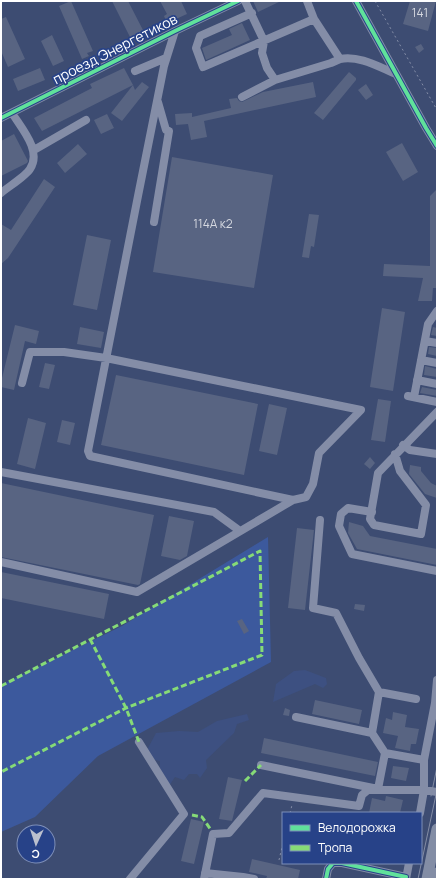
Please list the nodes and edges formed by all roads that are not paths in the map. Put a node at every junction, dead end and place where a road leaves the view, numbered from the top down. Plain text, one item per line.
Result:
1 (238, 1) edge
2 (245, 1) edge
3 (307, 1) edge
4 (356, 1) edge
5 (252, 13) junction
6 (314, 19) junction
7 (175, 31) junction
8 (264, 41) junction
9 (166, 58) junction
10 (340, 59) junction
11 (135, 71) dead end
12 (396, 74) junction
13 (275, 80) junction
14 (242, 97) dead end
15 (158, 101) junction
16 (12, 113) junction
17 (1, 118) edge
18 (86, 120) dead end
19 (437, 146) edge
20 (34, 150) junction
21 (1, 193) edge
22 (154, 222) dead end
23 (437, 311) edge
24 (434, 320) edge
25 (425, 341) junction
26 (437, 343) edge
27 (106, 358) junction
28 (421, 360) junction
29 (437, 363) edge
30 (417, 380) junction
31 (22, 383) dead end
32 (437, 384) edge
33 (437, 402) edge
34 (437, 412) edge
35 (404, 445) junction
36 (396, 454) junction
37 (437, 454) edge
38 (1, 472) edge
39 (293, 500) junction
40 (372, 512) junction
41 (320, 520) dead end
42 (240, 531) junction
43 (1, 562) edge
44 (437, 571) edge
45 (437, 680) edge
46 (379, 692) junction
47 (416, 699) dead end
48 (296, 717) dead end
49 (372, 733) junction
50 (139, 742) dead end
51 (385, 753) junction
52 (424, 760) junction
53 (262, 765) dead end
54 (378, 789) junction
55 (424, 790) junction
56 (437, 792) edge
57 (358, 810) edge
58 (420, 812) edge
59 (437, 829) edge
60 (332, 864) edge
61 (348, 864) edge
62 (409, 864) edge
63 (437, 872) edge
64 (205, 876) edge
65 (406, 878) edge
66 (130, 879) edge
67 (254, 879) edge
68 (326, 879) edge
69 (427, 879) edge
70 (436, 879) edge

1 - 7 street, проезд Энергетиков
2 - 5 street
3 - 6 street
4 - 12 street
5 - 8 street
5 - 8 street
6 - 8 street
6 - 10 street
7 - 9 street
7 - 16 street, проезд Энергетиков
8 - 13 street
9 - 11 street
9 - 15 street
10 - 12 street
10 - 13 street
12 - 19 street
13 - 14 street
15 - 22 street
15 - 27 street
16 - 17 street, проезд Энергетиков
16 - 20 street
18 - 20 street
20 - 21 street
23 - 24 street
24 - 25 street
25 - 26 street
25 - 28 street
27 - 31 street
27 - 39 street
27 - 39 street
28 - 29 street
28 - 30 street
30 - 32 street
30 - 33 street
34 - 35 street
35 - 36 street
35 - 37 street
36 - 40 street
36 - 40 street
38 - 42 street
39 - 42 street
40 - 44 street
41 - 46 street
42 - 43 street
45 - 52 street
46 - 47 street
46 - 49 street
48 - 49 street
49 - 51 street
50 - 66 street
51 - 52 street
51 - 54 street
52 - 55 street
53 - 54 street
54 - 55 street
54 - 57 street
55 - 56 street
55 - 58 street
57 - 64 street
59 - 69 main road
60 - 68 street
61 - 65 street
62 - 65 street
63 - 70 main road
64 - 67 street

